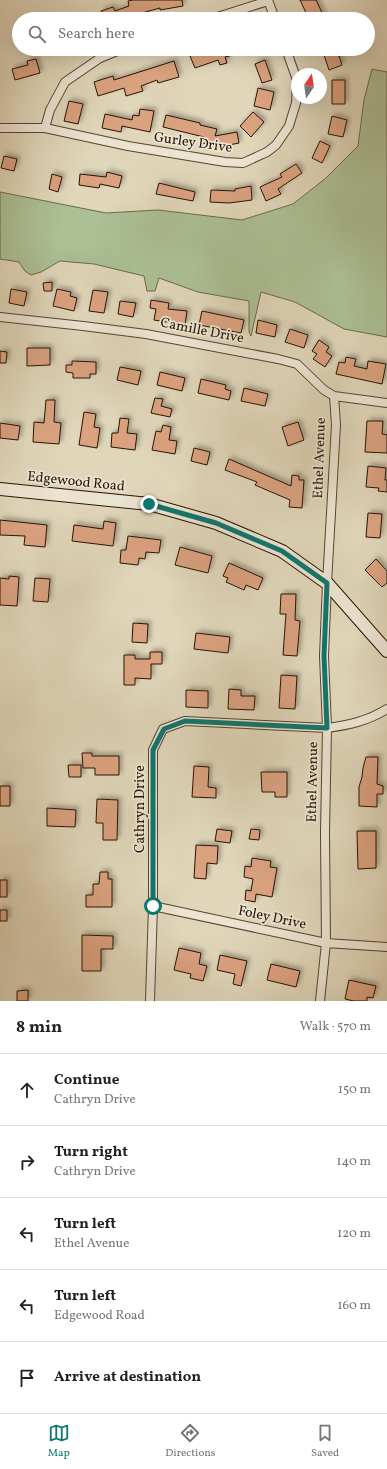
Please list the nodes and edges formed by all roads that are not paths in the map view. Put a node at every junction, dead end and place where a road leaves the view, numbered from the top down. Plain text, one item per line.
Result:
1 (268, 0) edge
2 (232, 12) edge
3 (272, 12) edge
4 (105, 56) edge
5 (288, 56) edge
6 (0, 128) edge
7 (45, 128) junction
8 (0, 317) edge
9 (334, 396) junction
10 (387, 403) edge
11 (0, 489) edge
12 (327, 583) junction
13 (387, 651) edge
14 (387, 709) edge
15 (327, 728) junction
16 (153, 906) junction
17 (326, 943) junction
18 (387, 947) edge
19 (150, 1001) edge
20 (320, 1001) edge

1 - 2 street
1 - 3 street
4 - 7 street
5 - 7 street, Gurley Drive
6 - 7 street, Gurley Drive
8 - 9 street, Camille Drive
9 - 10 street, Camille Drive
9 - 12 street, Ethel Avenue
11 - 12 street, Edgewood Road
12 - 13 street, Edgewood Road
12 - 15 street, Ethel Avenue
14 - 15 street, Cathryn Drive
15 - 16 street, Cathryn Drive
15 - 17 street, Ethel Avenue
16 - 17 street, Foley Drive
16 - 19 street, Cathryn Drive
17 - 18 street, Foley Drive
17 - 20 street, Ethel Avenue

